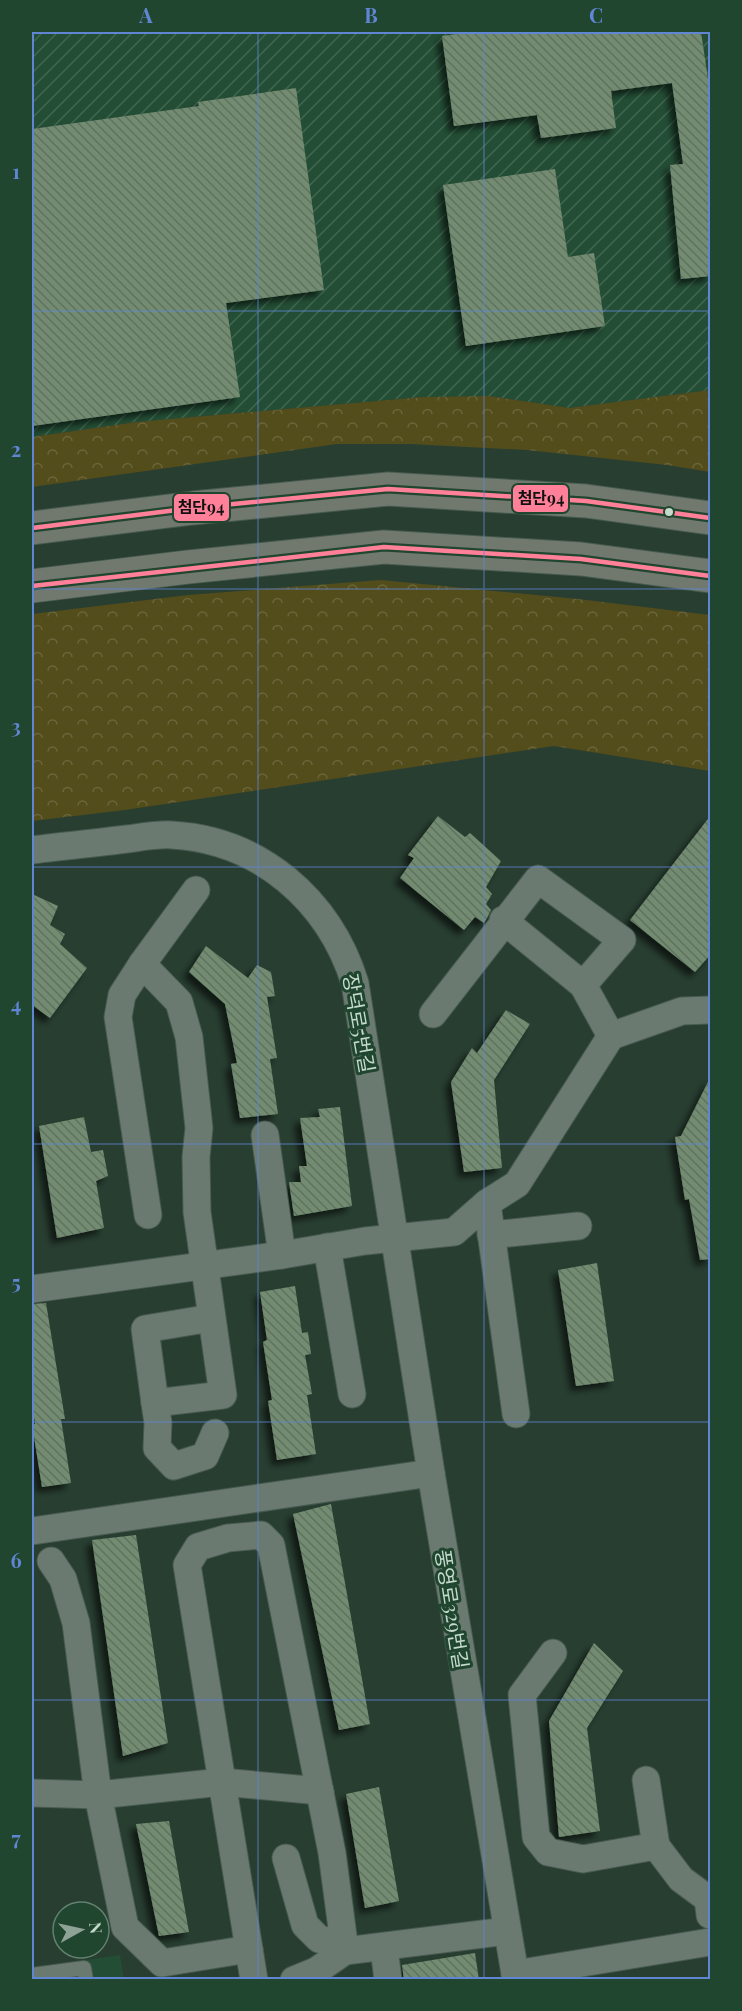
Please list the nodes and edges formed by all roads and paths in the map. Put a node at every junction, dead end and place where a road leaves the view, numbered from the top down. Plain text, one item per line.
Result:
1 (711, 518) edge
2 (32, 528) edge
3 (711, 576) edge
4 (32, 586) edge
5 (32, 850) edge
6 (196, 890) dead end
7 (503, 920) junction
8 (142, 964) junction
9 (583, 985) junction
10 (711, 1010) edge
11 (433, 1014) dead end
12 (611, 1036) junction
13 (265, 1135) dead end
14 (487, 1203) junction
15 (148, 1215) dead end
16 (578, 1226) dead end
17 (491, 1235) junction
18 (394, 1238) junction
19 (327, 1247) junction
20 (282, 1255) junction
21 (203, 1266) junction
22 (32, 1289) edge
23 (211, 1317) junction
24 (352, 1394) dead end
25 (155, 1403) junction
26 (516, 1414) dead end
27 (215, 1433) dead end
28 (431, 1473) junction
29 (32, 1531) edge
30 (51, 1561) dead end
31 (553, 1653) dead end
32 (646, 1780) dead end
33 (222, 1782) junction
34 (320, 1791) junction
35 (32, 1793) edge
36 (98, 1795) junction
37 (656, 1846) junction
38 (286, 1858) dead end
39 (710, 1904) edge
40 (507, 1931) junction
41 (711, 1942) edge
42 (344, 1948) junction
43 (384, 1948) junction
44 (249, 1949) junction
45 (603, 1969) edge
46 (163, 1971) edge
47 (32, 1975) edge
48 (515, 1977) edge
49 (86, 1980) edge
50 (254, 1980) edge
51 (294, 1980) edge
52 (388, 1980) edge

1 - 2 main road
3 - 4 main road
5 - 18 street, 장덕로5번길
6 - 8 street
7 - 9 street
7 - 9 street
7 - 11 street
8 - 15 street
8 - 21 street
9 - 12 street
10 - 12 street
12 - 14 street
13 - 20 street
14 - 17 street
14 - 18 street
16 - 17 street
17 - 26 street
18 - 19 street
18 - 28 street, 풍영로329번길
19 - 20 street
19 - 24 street
20 - 21 street
21 - 22 street
21 - 23 street
23 - 25 street
23 - 25 street
25 - 27 street
28 - 29 street
28 - 40 street, 풍영로329번길
30 - 36 street
31 - 37 street
32 - 37 street
33 - 34 street
33 - 34 street
33 - 36 street
33 - 44 street
34 - 42 street
35 - 36 street
36 - 46 street
37 - 39 street
38 - 42 street
40 - 43 street
40 - 48 street, 풍영로329번길
41 - 45 street
42 - 43 street
42 - 51 street
43 - 52 street
44 - 46 street
44 - 50 street
45 - 48 street
47 - 49 lane

